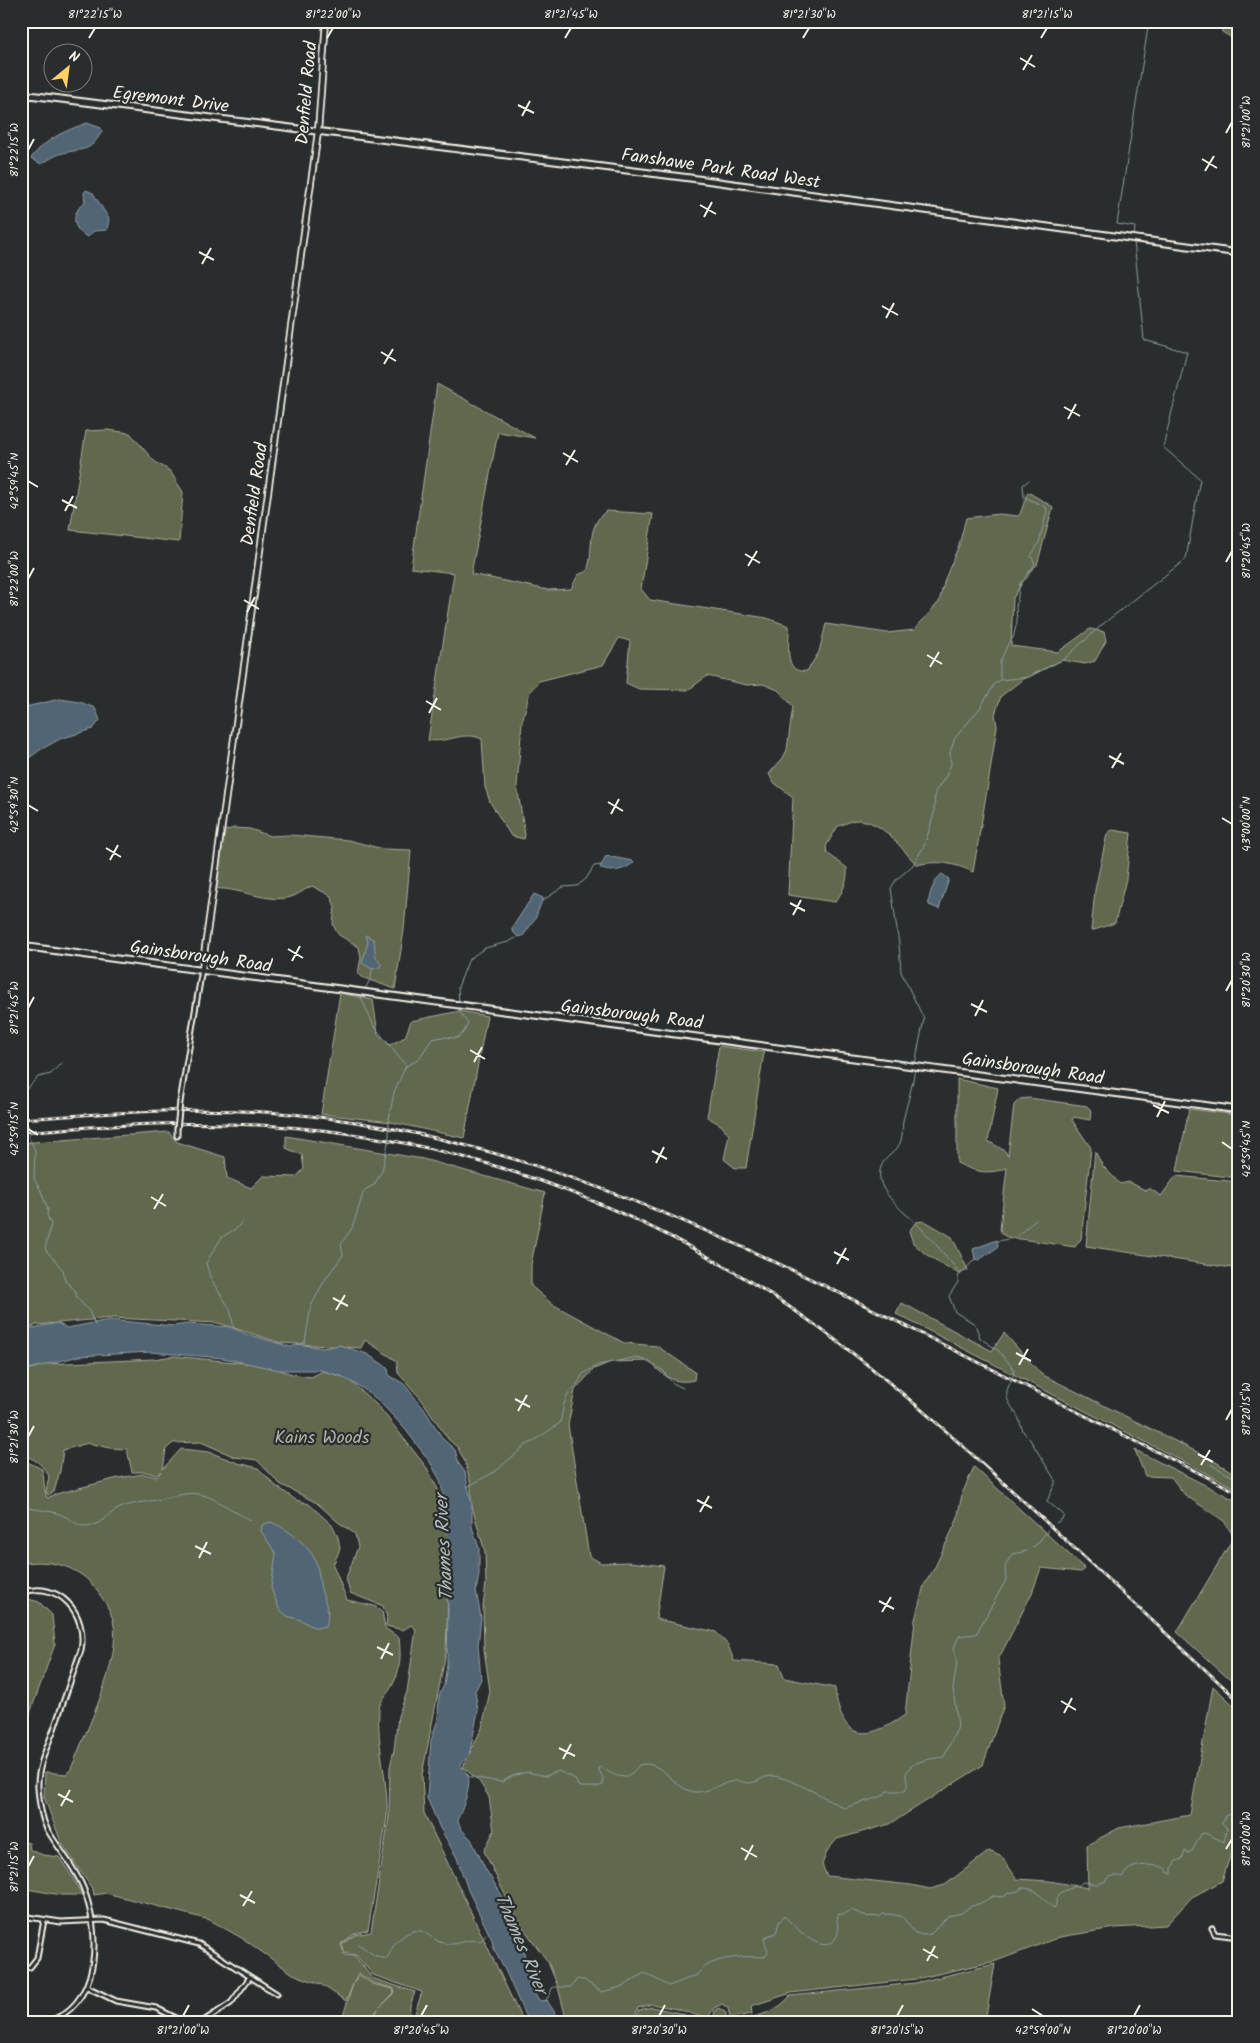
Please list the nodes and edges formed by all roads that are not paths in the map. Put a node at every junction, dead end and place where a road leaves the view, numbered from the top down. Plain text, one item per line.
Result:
1 (326, 21) edge
2 (21, 94) edge
3 (318, 132) junction
4 (1239, 253) edge
5 (21, 946) edge
6 (202, 969) junction
7 (1239, 1110) edge
8 (177, 1136) dead end
9 (21, 1592) edge
10 (21, 1916) edge
11 (44, 1920) junction
12 (92, 1920) junction
13 (1212, 1928) dead end
14 (1239, 1937) edge
15 (21, 1969) edge
16 (250, 1977) junction
17 (87, 1987) junction
18 (277, 1994) dead end
19 (47, 2022) edge
20 (184, 2022) edge
21 (202, 2022) edge

1 - 3 street, Denfield Road
2 - 3 main road, Egremont Drive
3 - 4 main road, Fanshawe Park Road West
3 - 6 street, Denfield Road
5 - 6 main road, Gainsborough Road
6 - 7 main road, Gainsborough Road
6 - 8 street, bridge
9 - 12 street
10 - 11 street
11 - 12 street
11 - 15 street
12 - 16 street
12 - 17 street
13 - 14 street
16 - 18 street
16 - 21 street
17 - 19 street
17 - 20 street

